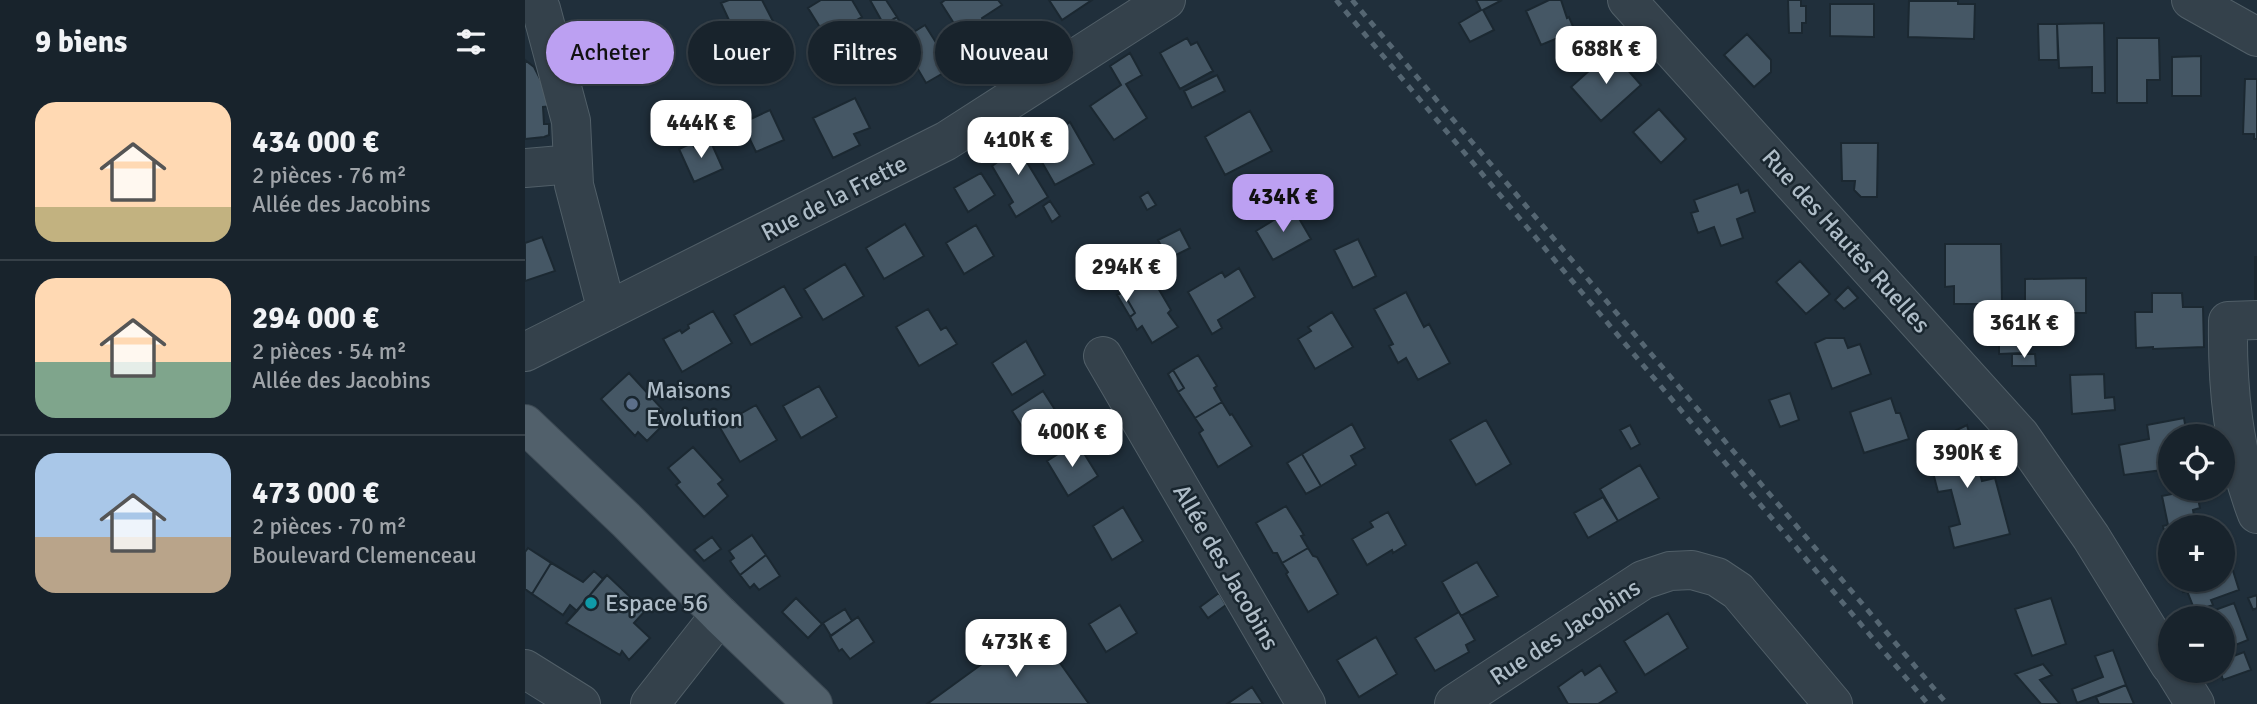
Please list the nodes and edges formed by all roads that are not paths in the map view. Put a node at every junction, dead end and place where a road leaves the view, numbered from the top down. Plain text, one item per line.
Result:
1 (1166, 0) edge
2 (1627, 0) edge
3 (2196, 3) edge
4 (541, 9) dead end
5 (2257, 37) edge
6 (573, 164) junction
7 (525, 168) edge
8 (607, 311) junction
9 (2257, 320) edge
10 (525, 352) edge
11 (1103, 356) dead end
12 (525, 425) edge
13 (2256, 508) edge
14 (720, 615) junction
15 (2158, 646) edge
16 (525, 669) edge
17 (2181, 683) edge
18 (581, 704) edge
19 (650, 704) edge
20 (813, 704) edge
21 (1306, 704) edge
22 (1454, 704) edge
23 (1833, 704) edge
24 (2195, 704) edge

1 - 8 street, Rue de la Frette
2 - 15 street, Rue des Hautes Ruelles
3 - 5 street
4 - 6 street
6 - 7 street
6 - 8 street
8 - 10 street, Rue de la Frette
9 - 13 street
11 - 21 street, Allée des Jacobins
12 - 14 main road
14 - 19 street
14 - 20 main road
16 - 18 street
17 - 24 street
22 - 23 street, Rue des Jacobins

